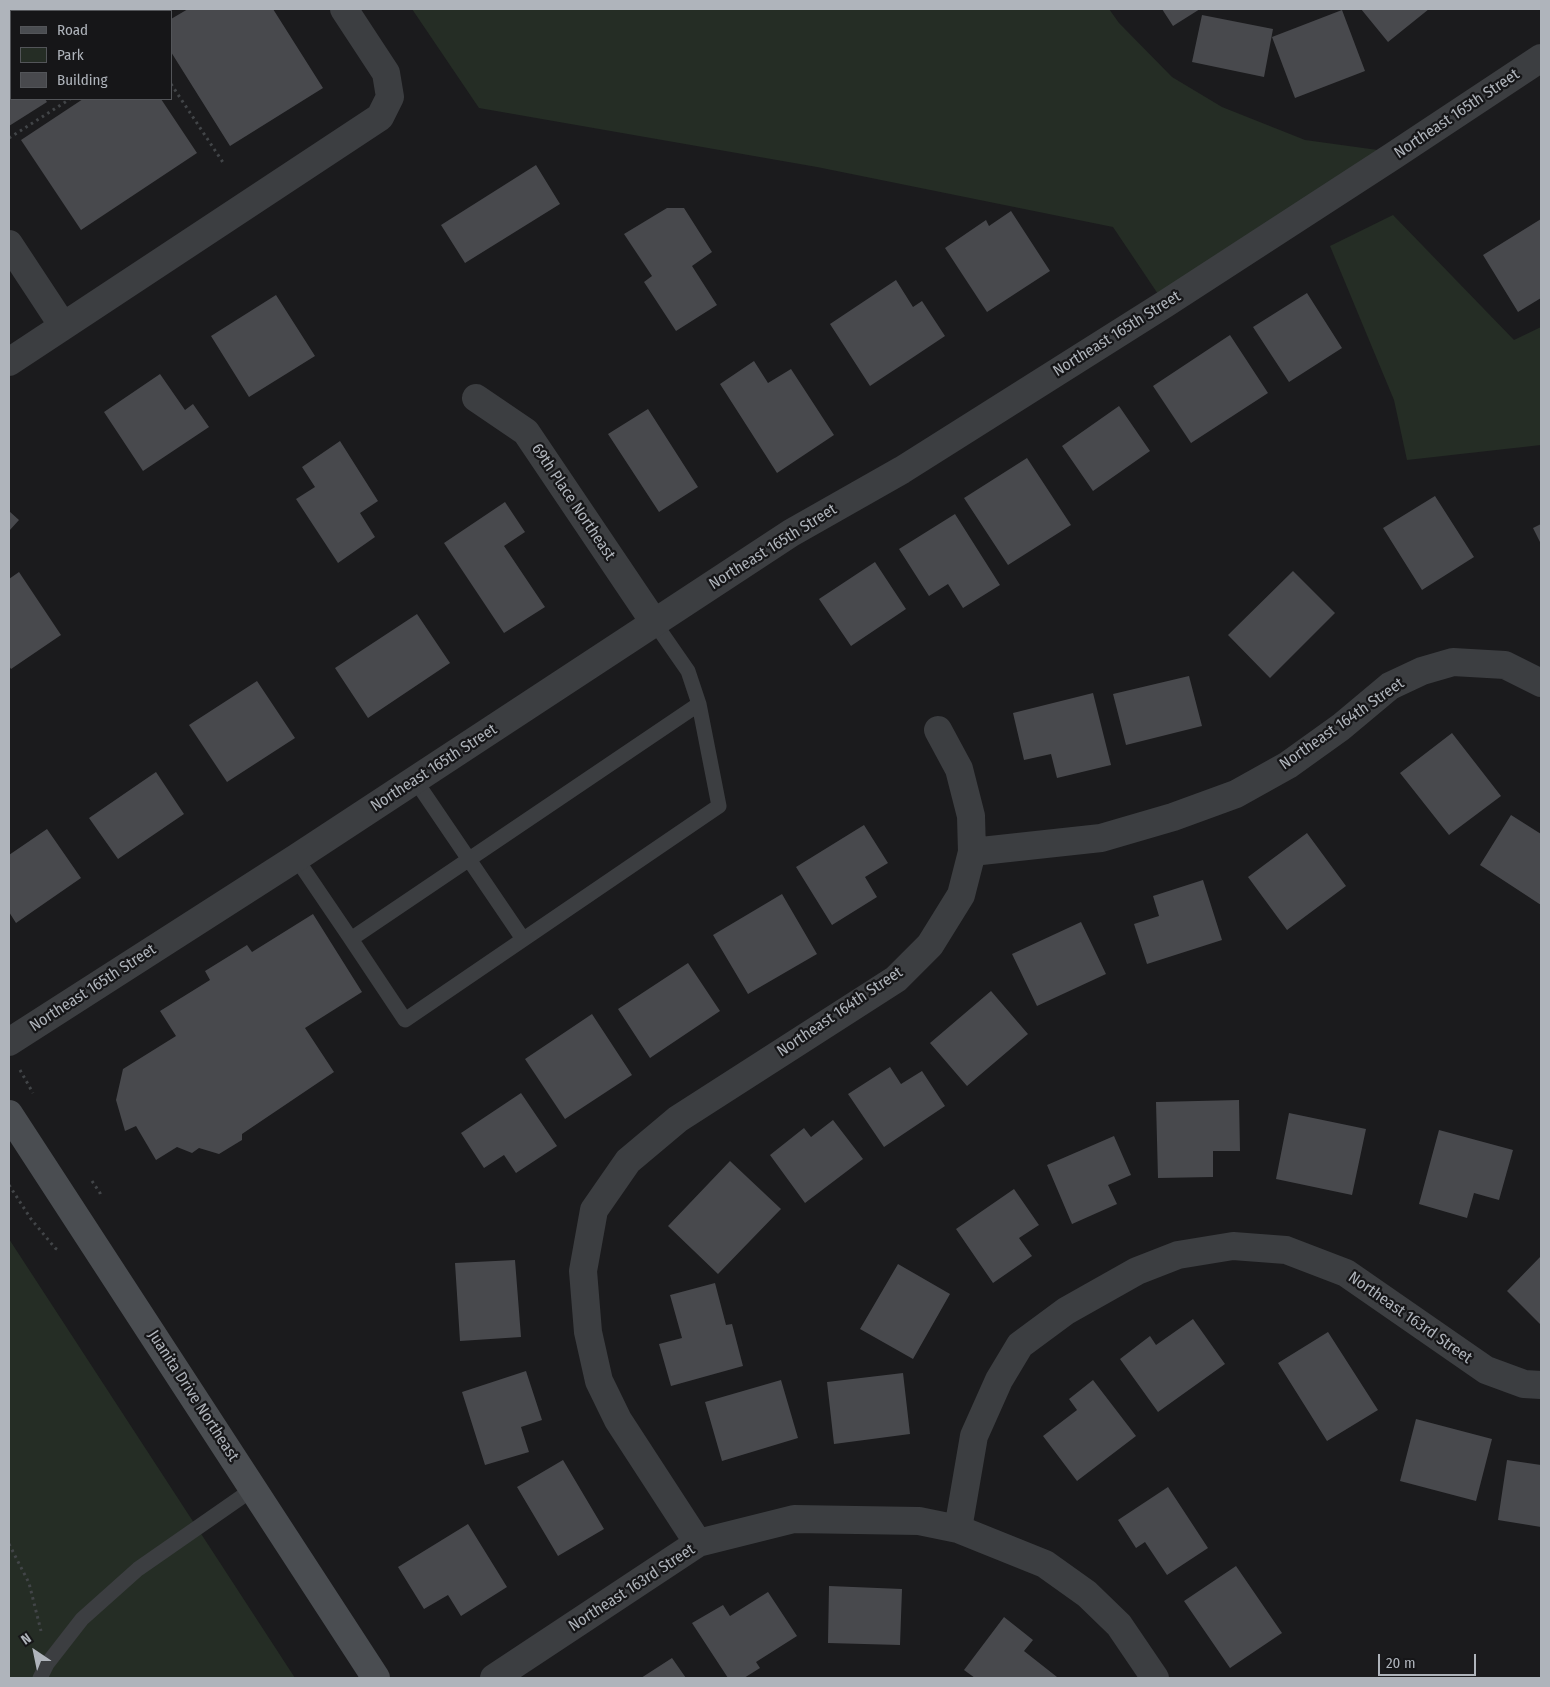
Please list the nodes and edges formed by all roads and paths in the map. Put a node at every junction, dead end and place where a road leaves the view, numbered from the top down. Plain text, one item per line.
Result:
1 (344, 9) edge
2 (1541, 58) edge
3 (172, 86) edge
4 (68, 100) edge
5 (9, 138) edge
6 (224, 164) dead end
7 (9, 244) edge
8 (63, 326) junction
9 (9, 362) edge
10 (476, 398) dead end
11 (654, 622) junction
12 (1540, 684) edge
13 (699, 704) junction
14 (938, 730) dead end
15 (416, 780) junction
16 (972, 852) junction
17 (296, 858) junction
18 (470, 859) junction
19 (351, 939) junction
20 (523, 939) junction
21 (9, 1042) edge
22 (9, 1114) edge
23 (1541, 1385) edge
24 (253, 1489) junction
25 (958, 1530) junction
26 (698, 1543) junction
27 (9, 1544) edge
28 (40, 1637) dead end
29 (40, 1678) edge
30 (376, 1678) edge
31 (494, 1678) edge
32 (1155, 1678) edge

1 - 8 street
2 - 11 street, Northeast 165th Street
3 - 6 path
4 - 5 path
7 - 8 street
8 - 9 street
10 - 11 street, 69th Place Northeast
11 - 13 lane
11 - 15 street, Northeast 165th Street
12 - 16 street, Northeast 164th Street
13 - 18 lane
13 - 20 lane
14 - 16 street
15 - 17 street, Northeast 165th Street
15 - 18 lane
16 - 26 street, Northeast 164th Street
17 - 19 lane
17 - 21 street, Northeast 165th Street
18 - 19 lane
18 - 20 lane
19 - 20 lane
22 - 24 main road, Juanita Drive Northeast
23 - 25 street, Northeast 163rd Street
24 - 29 lane
24 - 30 main road, Juanita Drive Northeast
25 - 26 street, Northeast 163rd Street
25 - 32 street
26 - 31 street, Northeast 163rd Street
27 - 28 path

